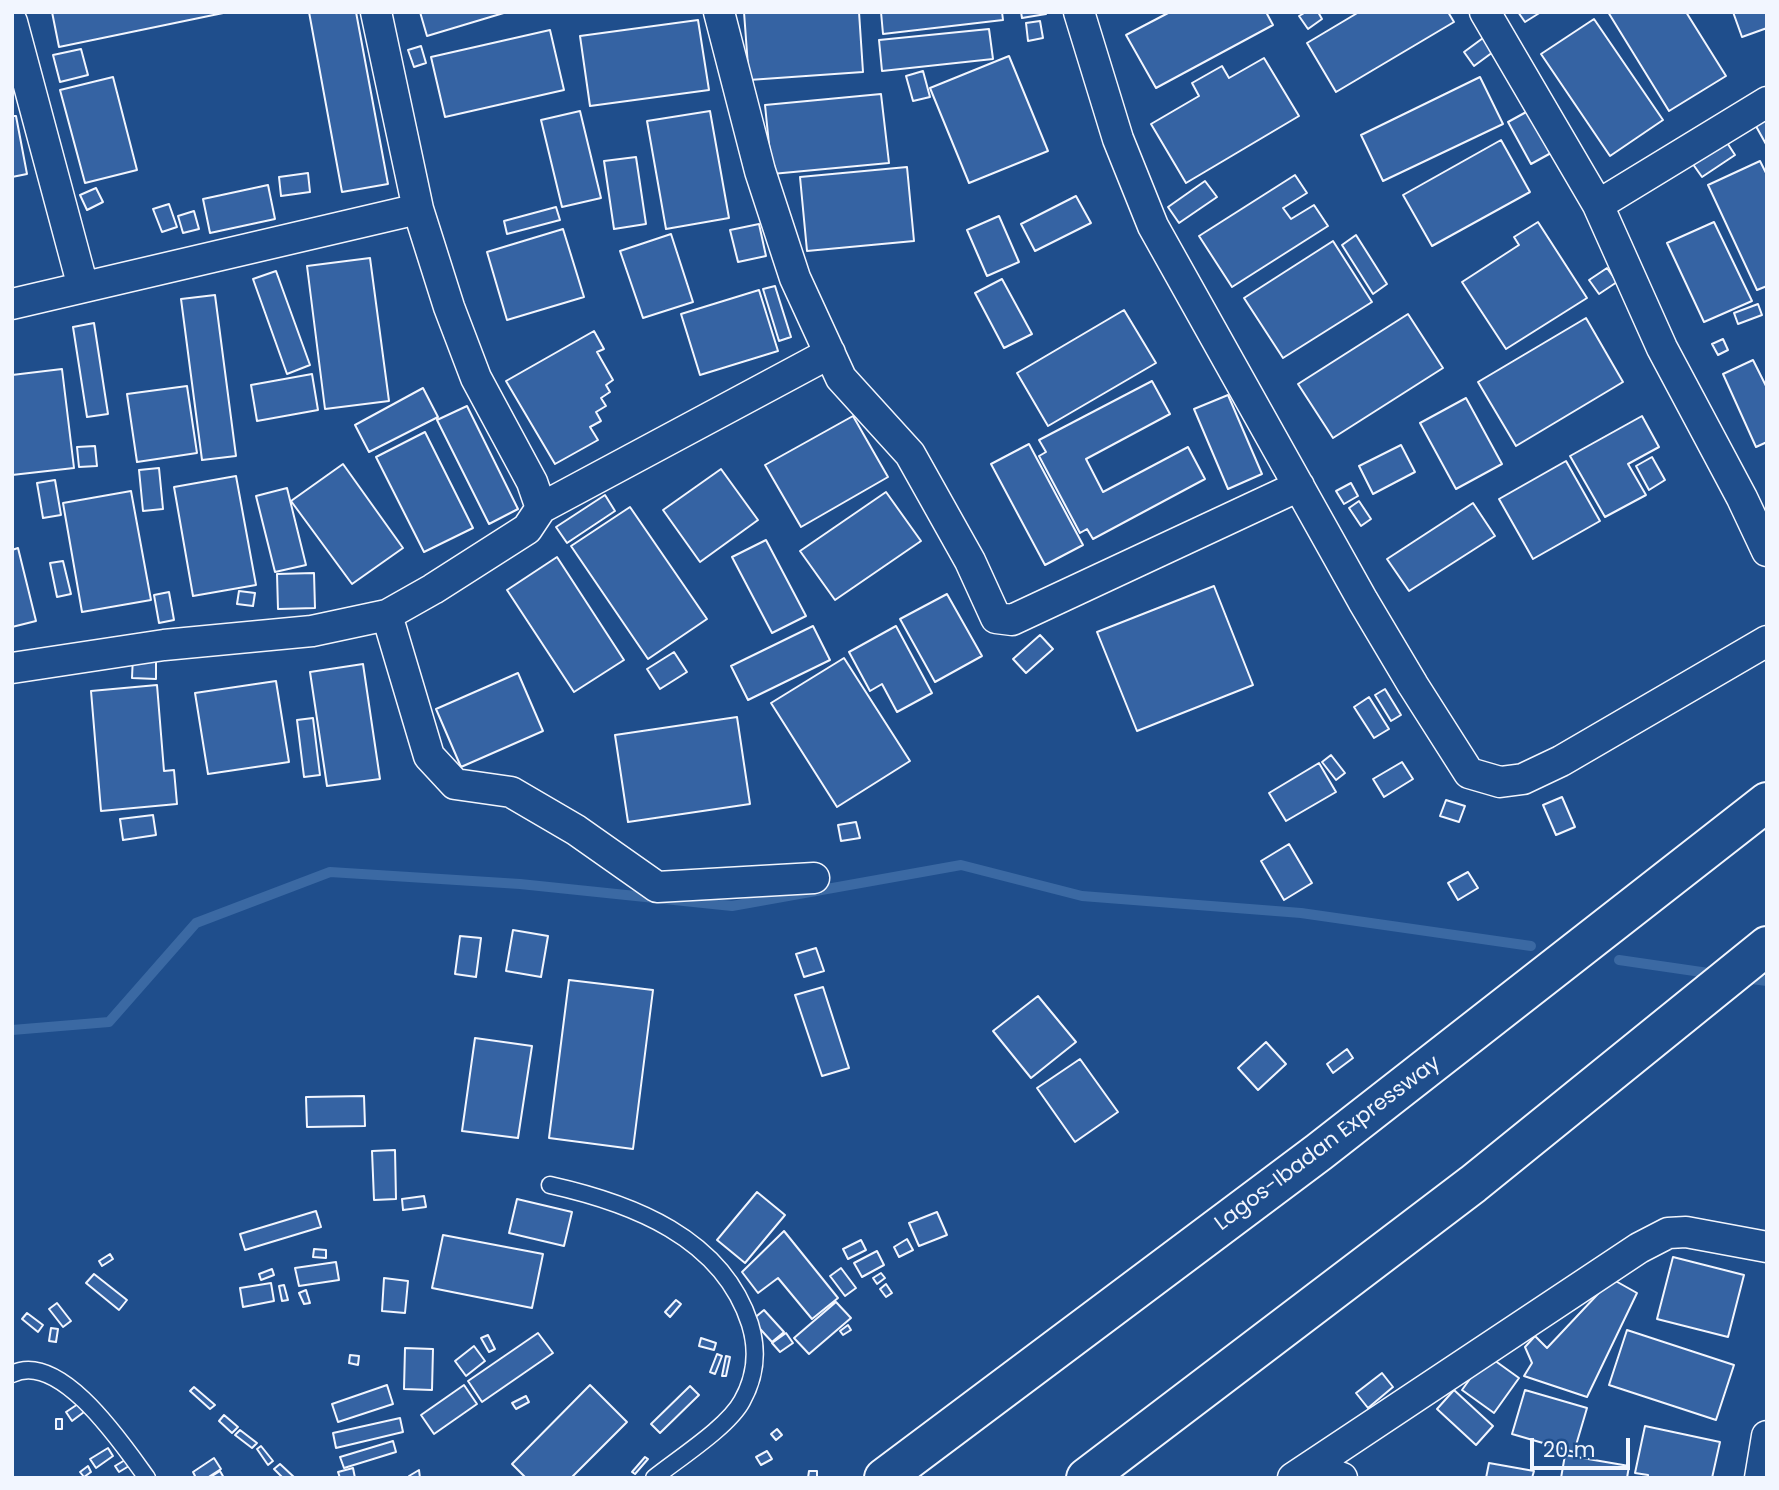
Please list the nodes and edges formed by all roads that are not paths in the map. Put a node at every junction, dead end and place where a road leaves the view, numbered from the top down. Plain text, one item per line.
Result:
1 (376, 12) edge
2 (719, 12) edge
3 (1079, 12) edge
4 (1485, 12) edge
5 (12, 22) edge
6 (1767, 102) edge
7 (1598, 205) junction
8 (418, 209) junction
9 (83, 287) junction
10 (12, 304) edge
11 (830, 353) junction
12 (1299, 486) junction
13 (541, 508) junction
14 (1767, 551) edge
15 (387, 615) junction
16 (1767, 641) edge
17 (12, 668) edge
18 (1767, 802) edge
19 (814, 878) dead end
20 (1759, 953) edge
21 (550, 1185) dead end
22 (1767, 1247) edge
23 (12, 1374) edge
24 (1767, 1436) edge
25 (1302, 1472) edge
26 (887, 1474) edge
27 (147, 1478) edge
28 (654, 1478) edge
29 (1086, 1478) edge
30 (1342, 1478) edge
31 (1760, 1478) edge

1 - 8 street
2 - 11 street
3 - 12 street
4 - 7 street
5 - 9 street
6 - 7 street
7 - 14 street
8 - 9 street
8 - 13 street
9 - 10 street
11 - 12 street
11 - 13 street
12 - 16 street
13 - 15 street
15 - 17 street
15 - 19 street
18 - 26 highway, Lagos-Ibadan Expressway
20 - 29 highway
21 - 28 lane
22 - 25 street
23 - 27 lane
24 - 31 street
25 - 30 street

